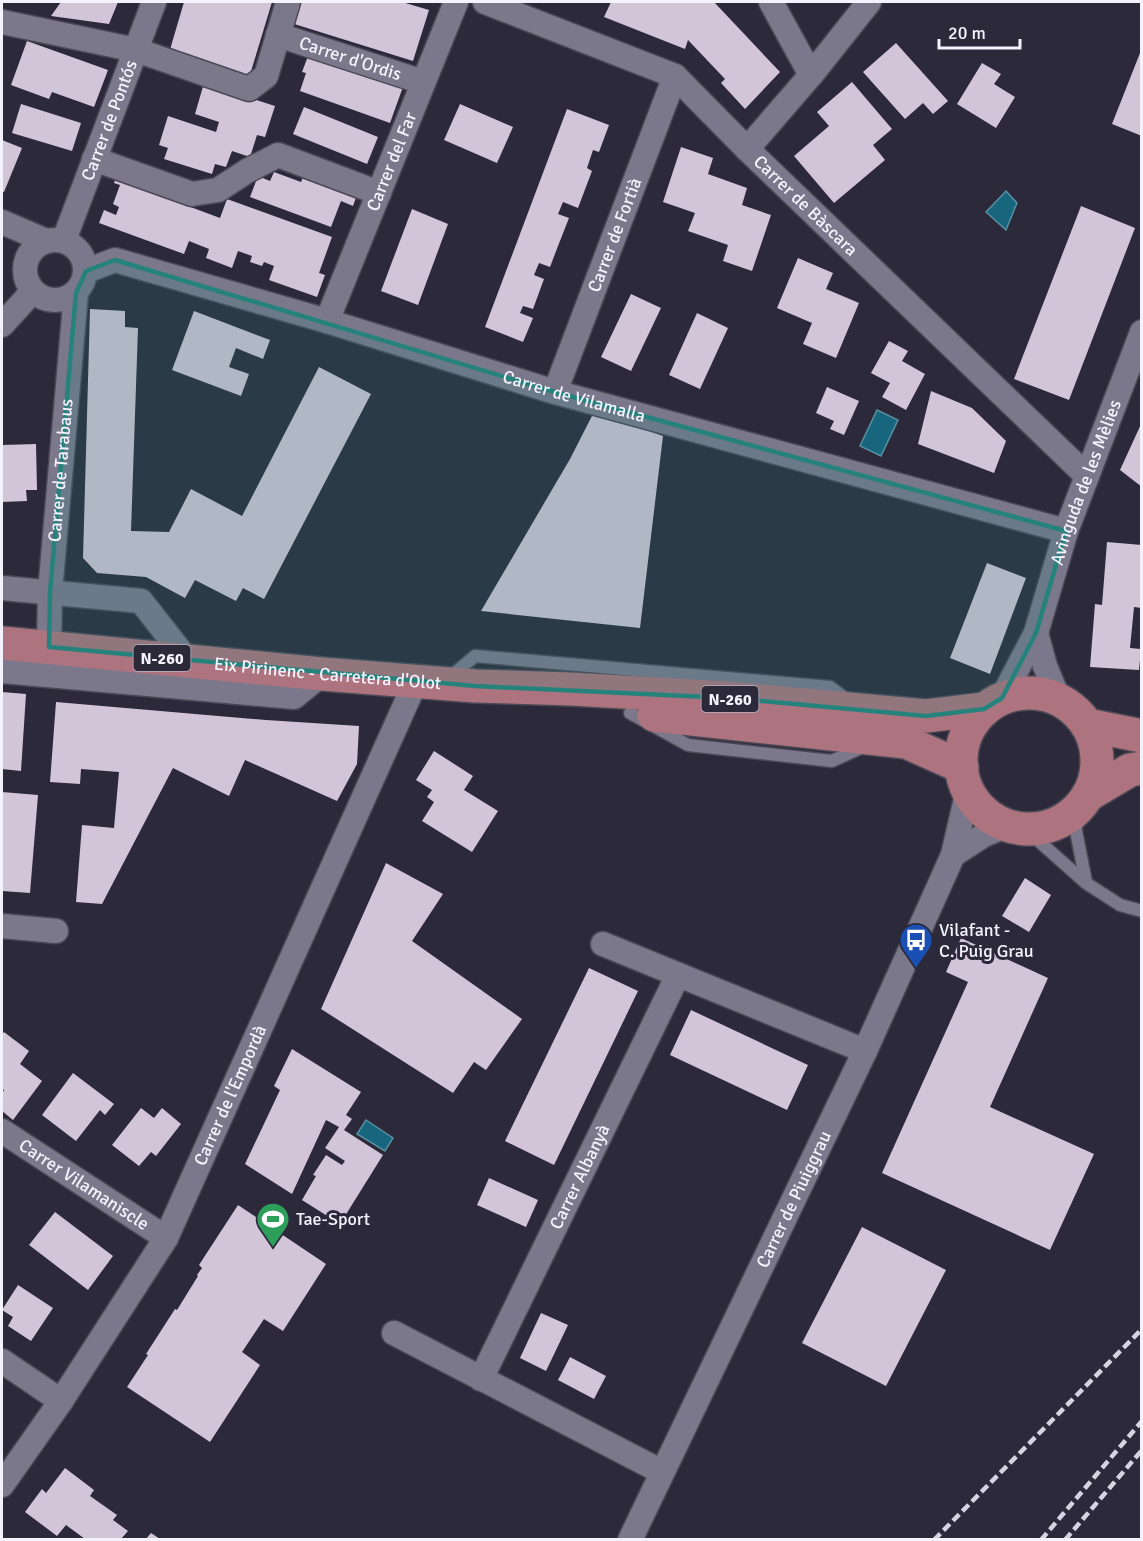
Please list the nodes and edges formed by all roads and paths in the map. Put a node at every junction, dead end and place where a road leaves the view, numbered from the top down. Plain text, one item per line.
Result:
1 (154, 2) edge
2 (288, 2) edge
3 (456, 2) edge
4 (485, 2) edge
5 (771, 2) edge
6 (869, 2) edge
7 (2, 22) edge
8 (278, 35) junction
9 (136, 50) junction
10 (811, 75) junction
11 (675, 76) junction
12 (423, 82) junction
13 (747, 149) junction
14 (94, 159) junction
15 (379, 193) junction
16 (2, 222) edge
17 (55, 240) junction
18 (86, 271) junction
19 (33, 291) junction
20 (76, 293) junction
21 (327, 321) junction
22 (2, 325) edge
23 (1142, 332) edge
24 (555, 392) junction
25 (1087, 476) junction
26 (1066, 531) junction
27 (2, 588) edge
28 (50, 592) junction
29 (1035, 633) junction
30 (2, 643) edge
31 (49, 647) junction
32 (188, 661) junction
33 (2, 671) edge
34 (322, 674) junction
35 (445, 684) junction
36 (1059, 700) junction
37 (993, 704) junction
38 (1087, 725) junction
39 (1142, 736) edge
40 (1142, 768) edge
41 (965, 779) junction
42 (1082, 802) junction
43 (1016, 827) junction
44 (953, 855) junction
45 (1086, 883) junction
46 (1142, 911) edge
47 (2, 926) edge
48 (56, 931) dead end
49 (603, 944) dead end
50 (678, 975) junction
51 (865, 1051) junction
52 (2, 1131) edge
53 (166, 1238) junction
54 (394, 1333) dead end
55 (2, 1361) edge
56 (481, 1379) junction
57 (61, 1401) junction
58 (662, 1472) junction
59 (2, 1485) edge
60 (630, 1539) edge

1 - 9 street, Carrer de Pontós
2 - 8 street, Carrer d'Ordis
3 - 12 street, Carrer del Far
4 - 11 street, Carrer de Bàscara
5 - 10 street
6 - 10 street
7 - 9 street
8 - 9 street, Carrer d'Ordis
8 - 12 street, Carrer d'Ordis
9 - 14 street, Carrer de Pontós
10 - 13 street
11 - 13 street, Carrer de Bàscara
11 - 24 street, Carrer de Fortià
12 - 15 street, Carrer del Far
13 - 25 street, Carrer de Bàscara
14 - 15 street
14 - 17 street, Carrer de Pontós
15 - 21 street, Carrer del Far
16 - 17 street
17 - 18 street
17 - 19 street
18 - 20 street
18 - 21 street, Carrer de Vilamalla
19 - 20 street
19 - 22 street
20 - 28 street, Carrer de Tarabaus
21 - 24 street, Carrer de Vilamalla
23 - 25 street, Avinguda de les Mèlies
24 - 26 street, Carrer de Vilamalla
25 - 26 street, Avinguda de les Mèlies
26 - 29 street, Avinguda de les Mèlies
27 - 28 street
28 - 31 street, Carrer de Tarabaus
28 - 32 street
29 - 36 street
29 - 37 street, Avinguda de les Mèlies
30 - 31 main road, Eix Pirinenc - Carretera d'Olot / N-260
31 - 32 main road, Eix Pirinenc - Carretera d'Olot / N-260
32 - 34 main road, Eix Pirinenc - Carretera d'Olot / N-260
33 - 34 street
34 - 35 main road, Eix Pirinenc - Carretera d'Olot / N-260
35 - 37 main road, Eix Pirinenc - Carretera d'Olot / N-260
35 - 41 main road, Eix Pirinenc - Carretera d'Olot / N-260
35 - 53 street, Carrer de l'Empordà
36 - 37 main road, N-260
36 - 38 main road, N-260
37 - 41 main road
38 - 39 main road
38 - 42 main road, N-260
40 - 42 main road
41 - 43 main road, N-260
41 - 44 street, Carrer de Piuiggrau
42 - 43 main road
42 - 45 lane
43 - 44 street
43 - 45 lane
44 - 51 street, Carrer de Piuiggrau
45 - 46 lane
47 - 48 street
49 - 50 street
50 - 51 street
50 - 56 street, Carrer Albanyà
51 - 58 street, Carrer de Piuiggrau
52 - 53 street, Carrer Vilamaniscle
53 - 57 street, Carrer de l'Empordà
54 - 56 street
55 - 57 street
56 - 58 street
57 - 59 street, Carrer de l'Empordà
58 - 60 street, Carrer de Piuiggrau

